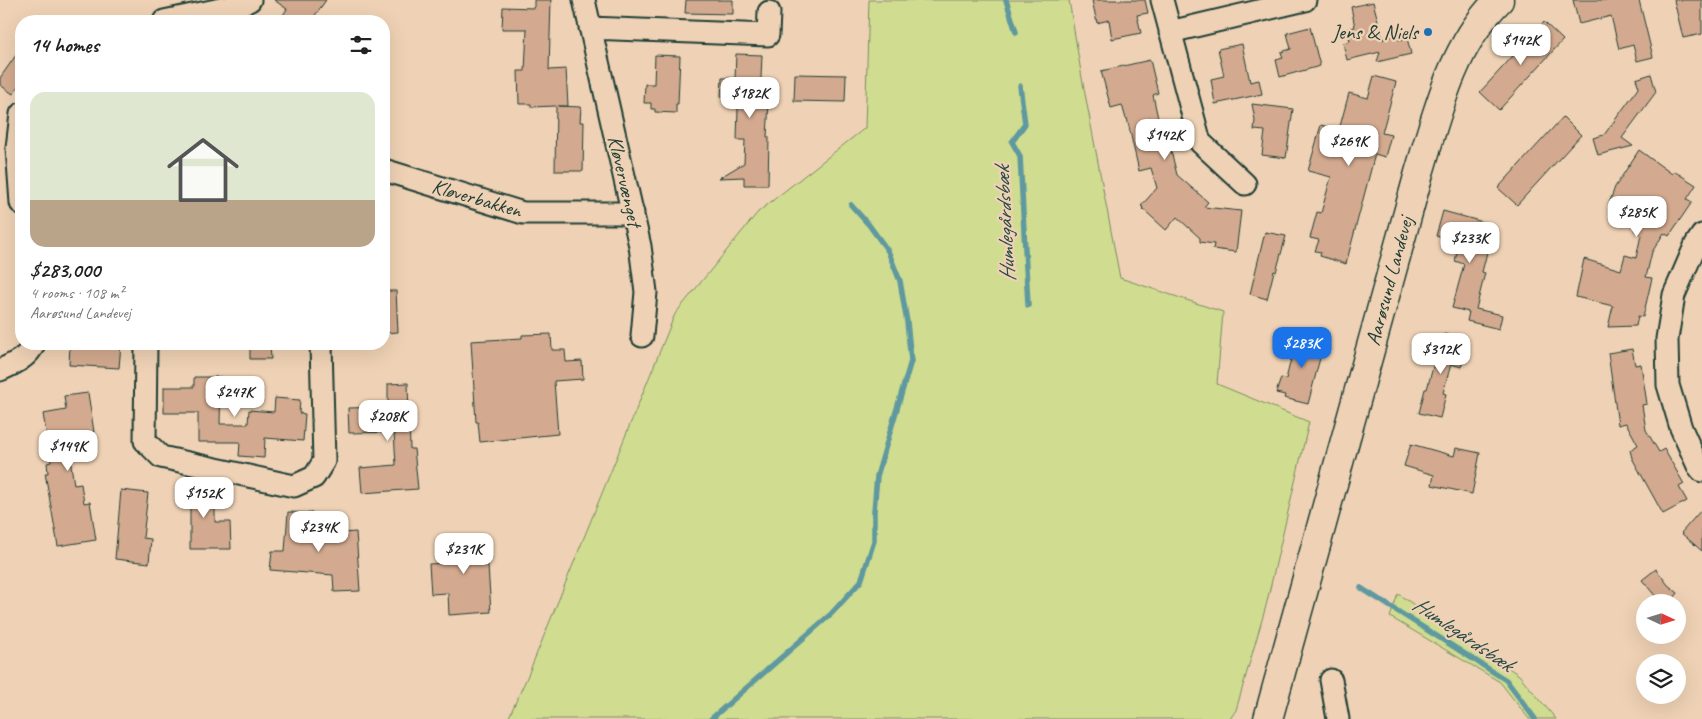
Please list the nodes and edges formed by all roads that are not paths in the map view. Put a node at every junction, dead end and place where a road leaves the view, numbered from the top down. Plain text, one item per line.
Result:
1 (250, 0) edge
2 (584, 0) edge
3 (1162, 0) edge
4 (1305, 0) edge
5 (1499, 0) edge
6 (769, 12) dead end
7 (192, 15) edge
8 (590, 28) junction
9 (1170, 32) junction
10 (390, 172) edge
11 (1245, 184) dead end
12 (633, 213) junction
13 (1702, 235) edge
14 (642, 336) dead end
15 (32, 350) edge
16 (146, 350) edge
17 (321, 350) edge
18 (0, 370) edge
19 (1702, 471) edge
20 (1331, 680) dead end
21 (1268, 719) edge
22 (1338, 719) edge

1 - 7 street
2 - 8 street, Kløvervænget
3 - 9 street
4 - 9 street
5 - 21 street, Aarøsund Landevej
6 - 8 street
8 - 12 street, Kløvervænget
9 - 11 street
10 - 12 street, Kløverbakken
12 - 14 street, Kløvervænget
13 - 19 street
15 - 18 street
16 - 17 street
20 - 22 street

